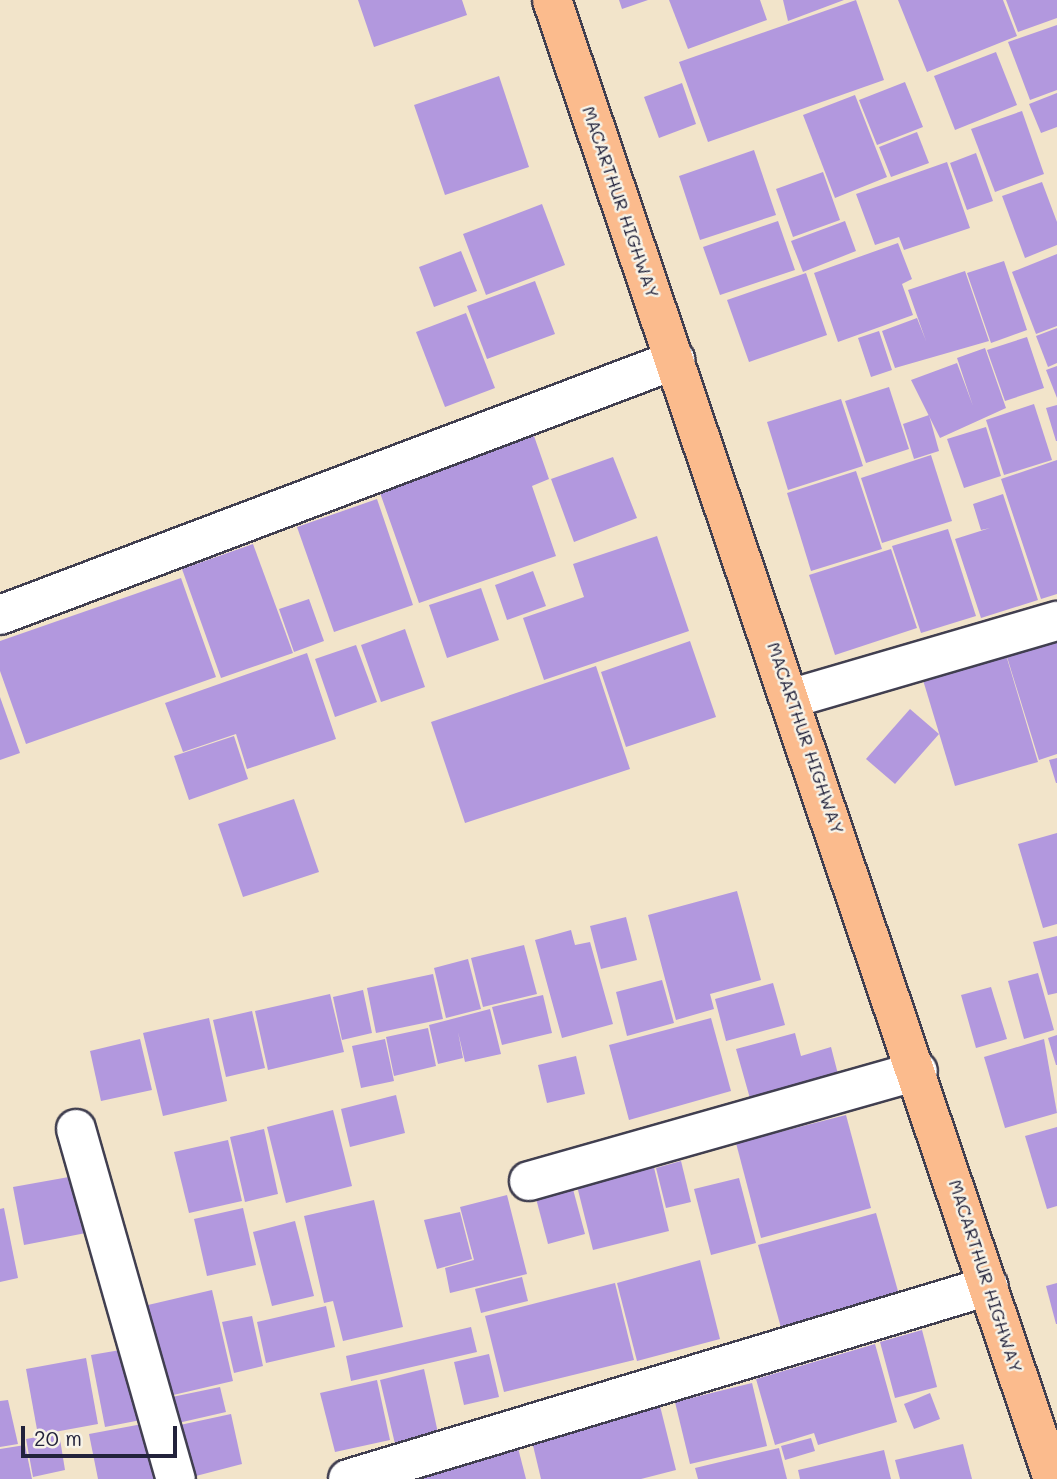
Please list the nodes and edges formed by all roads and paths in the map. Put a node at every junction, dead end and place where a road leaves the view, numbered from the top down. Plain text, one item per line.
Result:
1 (552, 0) edge
2 (675, 360) junction
3 (0, 615) edge
4 (1057, 621) edge
5 (793, 698) junction
6 (918, 1072) junction
7 (76, 1129) dead end
8 (529, 1181) dead end
9 (989, 1286) junction
10 (176, 1479) edge
11 (348, 1479) edge
12 (1053, 1479) edge

1 - 2 highway, MACARTHUR HIGHWAY
2 - 3 street
2 - 5 highway, MACARTHUR HIGHWAY
4 - 5 street
5 - 6 highway, MACARTHUR HIGHWAY
6 - 8 street
6 - 9 highway, MACARTHUR HIGHWAY
7 - 10 street
9 - 11 street
9 - 12 highway, MACARTHUR HIGHWAY

